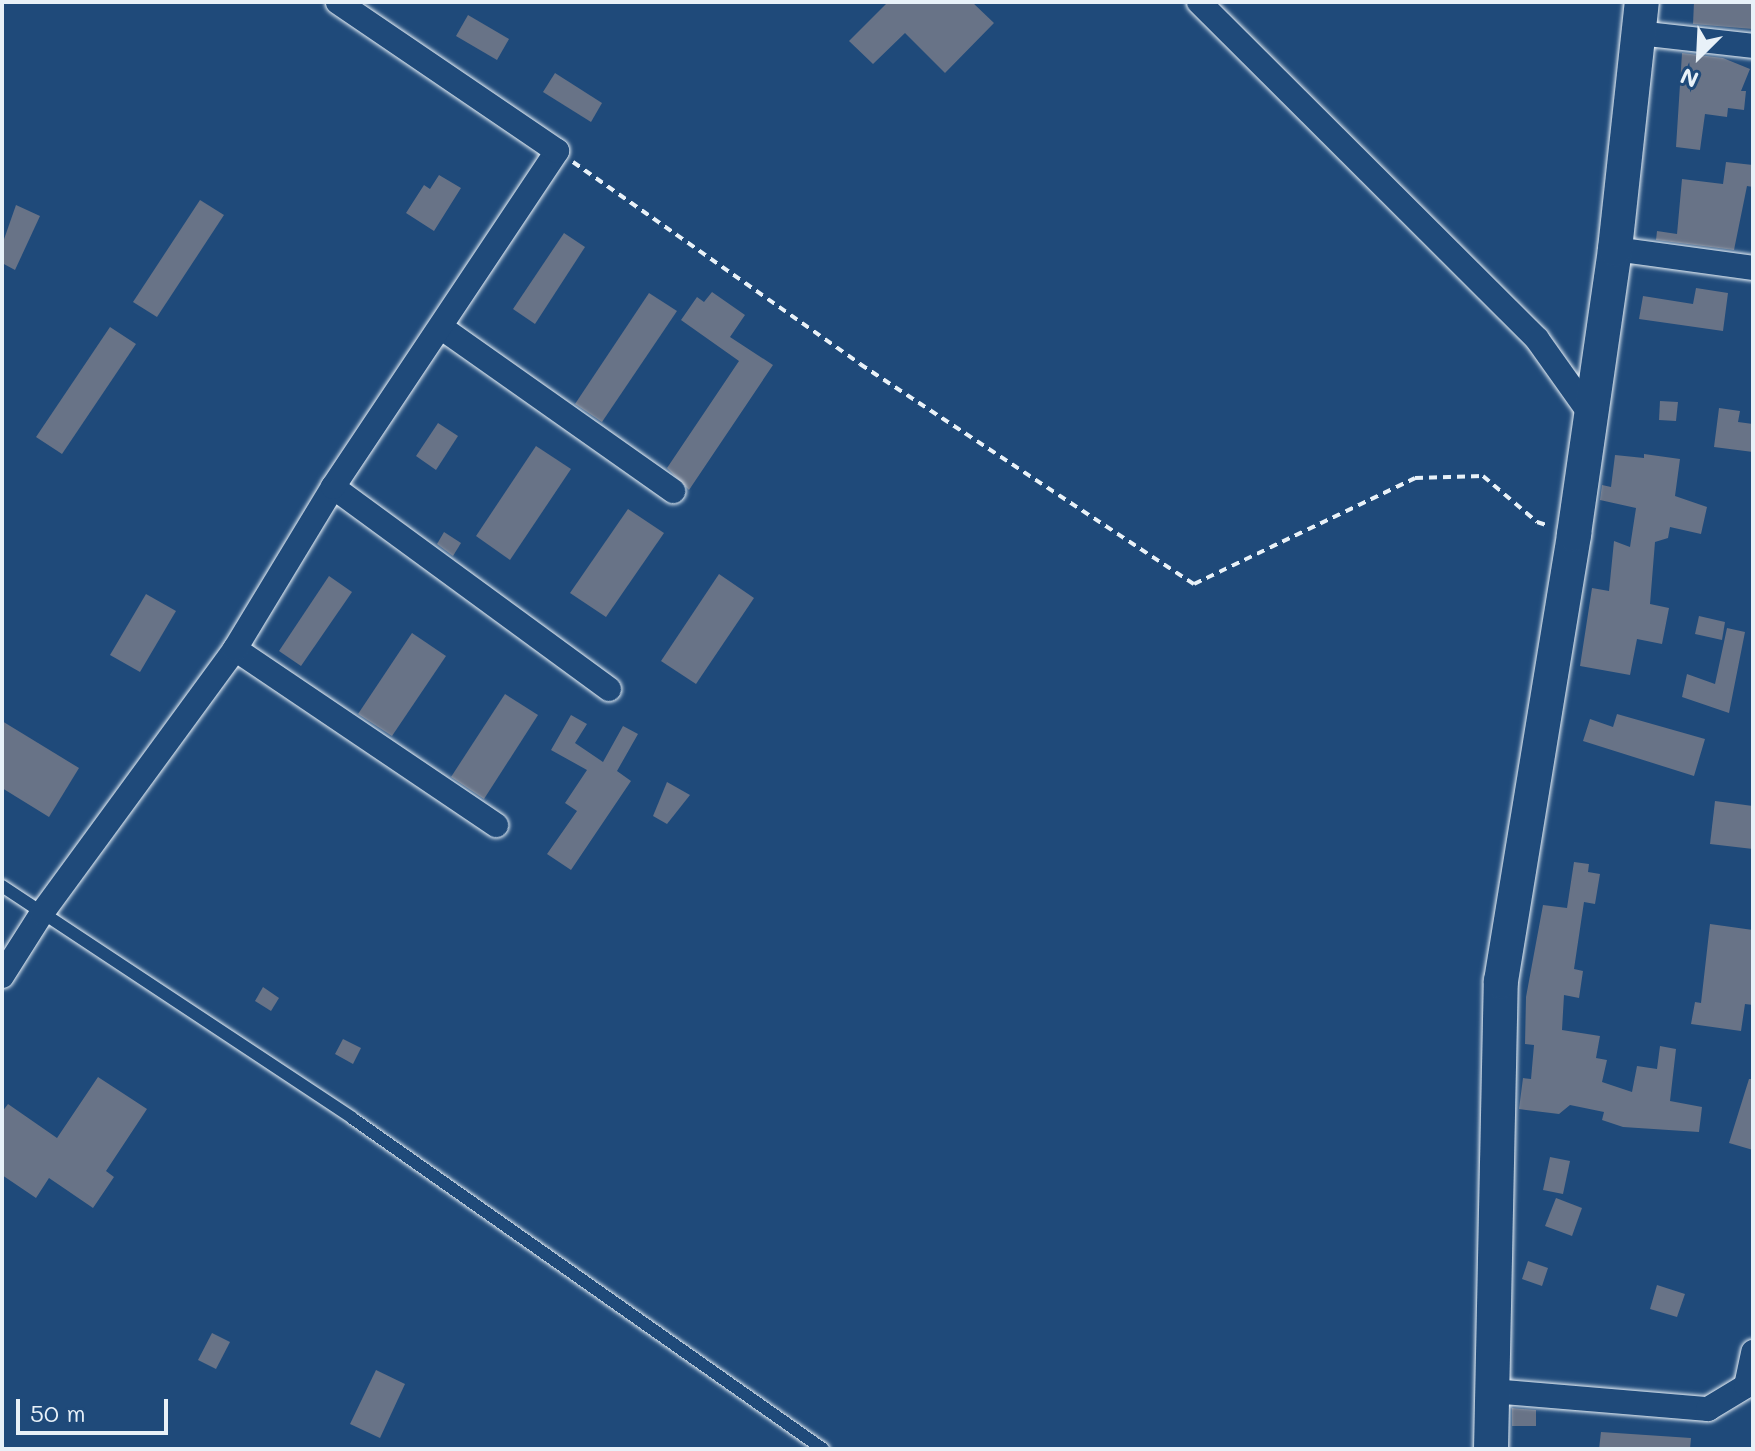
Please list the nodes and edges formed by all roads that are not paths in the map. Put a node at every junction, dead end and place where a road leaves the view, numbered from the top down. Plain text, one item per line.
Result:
1 (338, 2) edge
2 (1199, 2) edge
3 (1640, 18) edge
4 (1753, 46) edge
5 (1615, 249) junction
6 (1753, 268) edge
7 (442, 328) junction
8 (1591, 415) junction
9 (333, 487) junction
10 (673, 491) dead end
11 (235, 649) junction
12 (609, 689) dead end
13 (496, 825) dead end
14 (2, 886) edge
15 (42, 913) junction
16 (2, 976) edge
17 (1753, 1352) edge
18 (1749, 1386) edge
19 (1492, 1391) junction
20 (823, 1449) edge
21 (1491, 1449) edge

1 - 7 street
2 - 8 street
3 - 4 street
3 - 5 main road
5 - 6 street
5 - 8 main road
7 - 9 street
7 - 10 street
8 - 19 main road
9 - 11 street
9 - 12 street
11 - 13 street
11 - 15 street
14 - 15 lane
15 - 16 street
15 - 20 lane
17 - 18 street
18 - 19 street
19 - 21 main road

